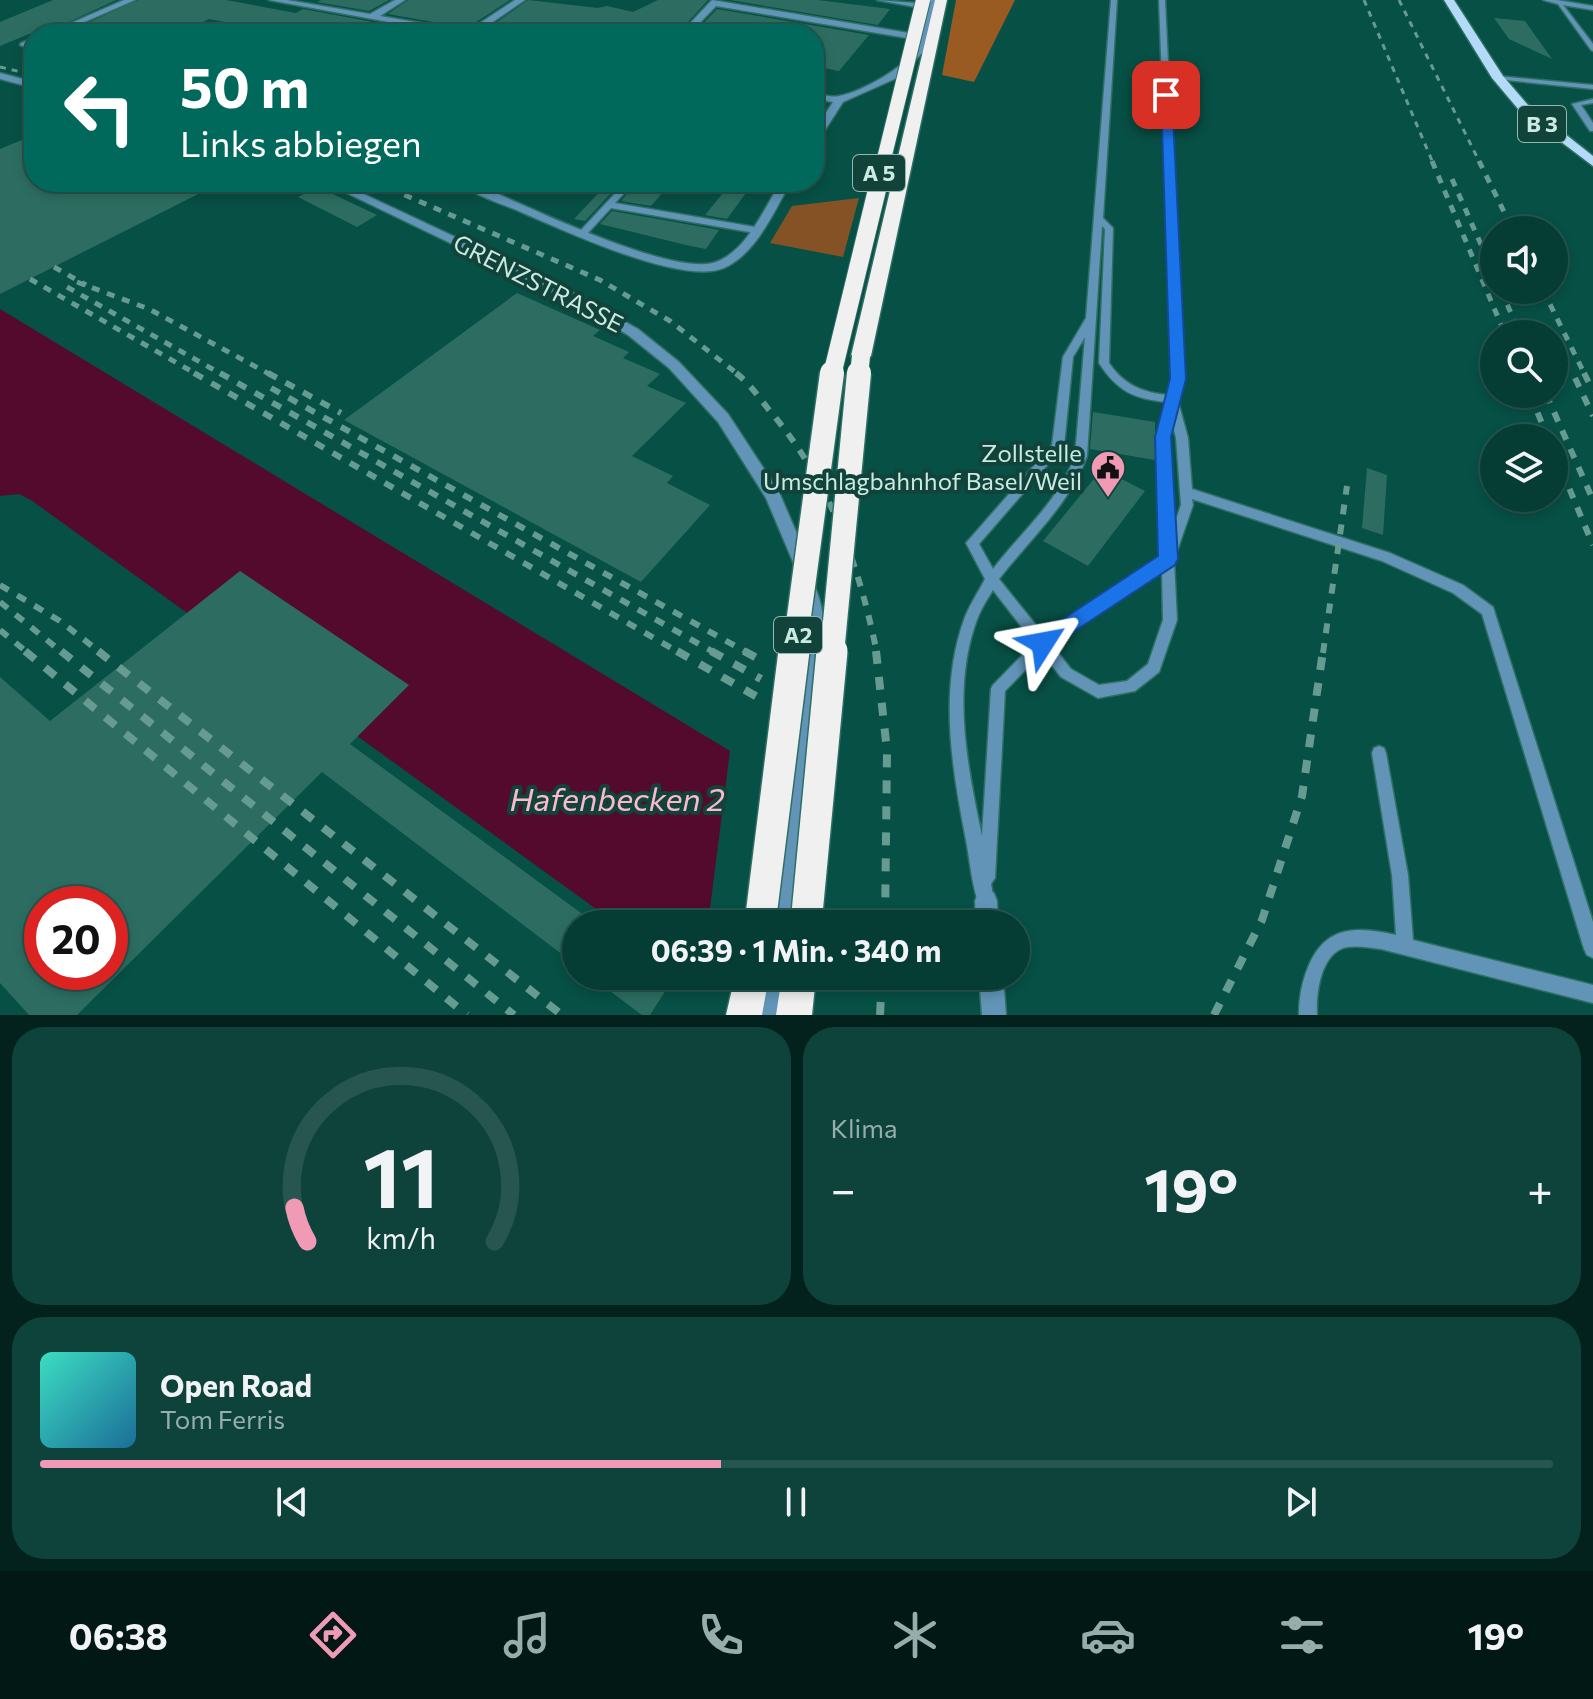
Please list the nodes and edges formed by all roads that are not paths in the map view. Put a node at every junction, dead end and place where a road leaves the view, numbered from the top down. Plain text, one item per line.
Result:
1 (131, 0) edge
2 (273, 0) edge
3 (401, 0) edge
4 (521, 0) edge
5 (881, 0) edge
6 (1114, 0) edge
7 (1162, 0) edge
8 (1449, 0) edge
9 (1546, 0) edge
10 (716, 2) edge
11 (932, 2) edge
12 (1560, 5) junction
13 (1593, 8) edge
14 (372, 17) junction
15 (74, 24) edge
16 (412, 24) edge
17 (484, 24) edge
18 (694, 24) edge
19 (924, 38) junction
20 (1593, 49) edge
21 (0, 76) edge
22 (1498, 78) junction
23 (24, 82) edge
24 (1593, 87) edge
25 (824, 98) edge
26 (839, 100) junction
27 (1593, 101) edge
28 (824, 123) edge
29 (1593, 129) edge
30 (1593, 162) edge
31 (350, 192) edge
32 (486, 192) edge
33 (621, 192) edge
34 (780, 192) edge
35 (610, 205) junction
36 (1098, 218) junction
37 (755, 230) junction
38 (584, 232) junction
39 (1089, 320) junction
40 (849, 351) junction
41 (1173, 399) junction
42 (1186, 492) junction
43 (1168, 559) junction
44 (992, 579) junction
45 (1043, 643) junction
46 (1379, 753) dead end
47 (986, 901) junction
48 (762, 910) edge
49 (788, 910) edge
50 (807, 910) edge
51 (986, 910) edge
52 (1405, 947) junction
53 (1593, 949) edge
54 (749, 990) edge
55 (774, 990) edge
56 (797, 990) edge
57 (992, 990) edge
58 (1593, 994) edge
59 (744, 1015) edge
60 (770, 1015) edge
61 (794, 1015) edge
62 (994, 1015) edge
63 (1308, 1015) edge

1 - 15 street
2 - 14 street
3 - 14 street
4 - 17 street
5 - 11 street
6 - 36 lane
7 - 41 lane
8 - 22 main road, B 3
9 - 12 lane
10 - 18 street
10 - 19 street
11 - 19 street
11 - 40 highway, A 5, bridge
11 - 40 highway, A 5
12 - 13 lane
12 - 20 lane
14 - 16 street
19 - 26 street
21 - 23 street
22 - 24 lane
22 - 30 main road, B 3
25 - 26 street
26 - 28 street
27 - 29 lane
31 - 49 street, GRENZSTRASSE
32 - 38 street
33 - 35 lane
34 - 37 street
35 - 37 lane
35 - 38 lane
36 - 39 lane
36 - 41 lane
37 - 38 street
39 - 44 lane
39 - 44 lane
40 - 48 highway, A2, bridge
40 - 50 highway, A2, bridge
41 - 42 lane
41 - 43 lane
42 - 43 lane
42 - 53 lane
43 - 45 lane
43 - 45 lane
44 - 45 lane
44 - 47 lane
45 - 47 lane
46 - 52 lane
47 - 51 street
52 - 58 lane
52 - 63 lane
54 - 59 highway
55 - 60 street
56 - 61 highway
57 - 62 street

